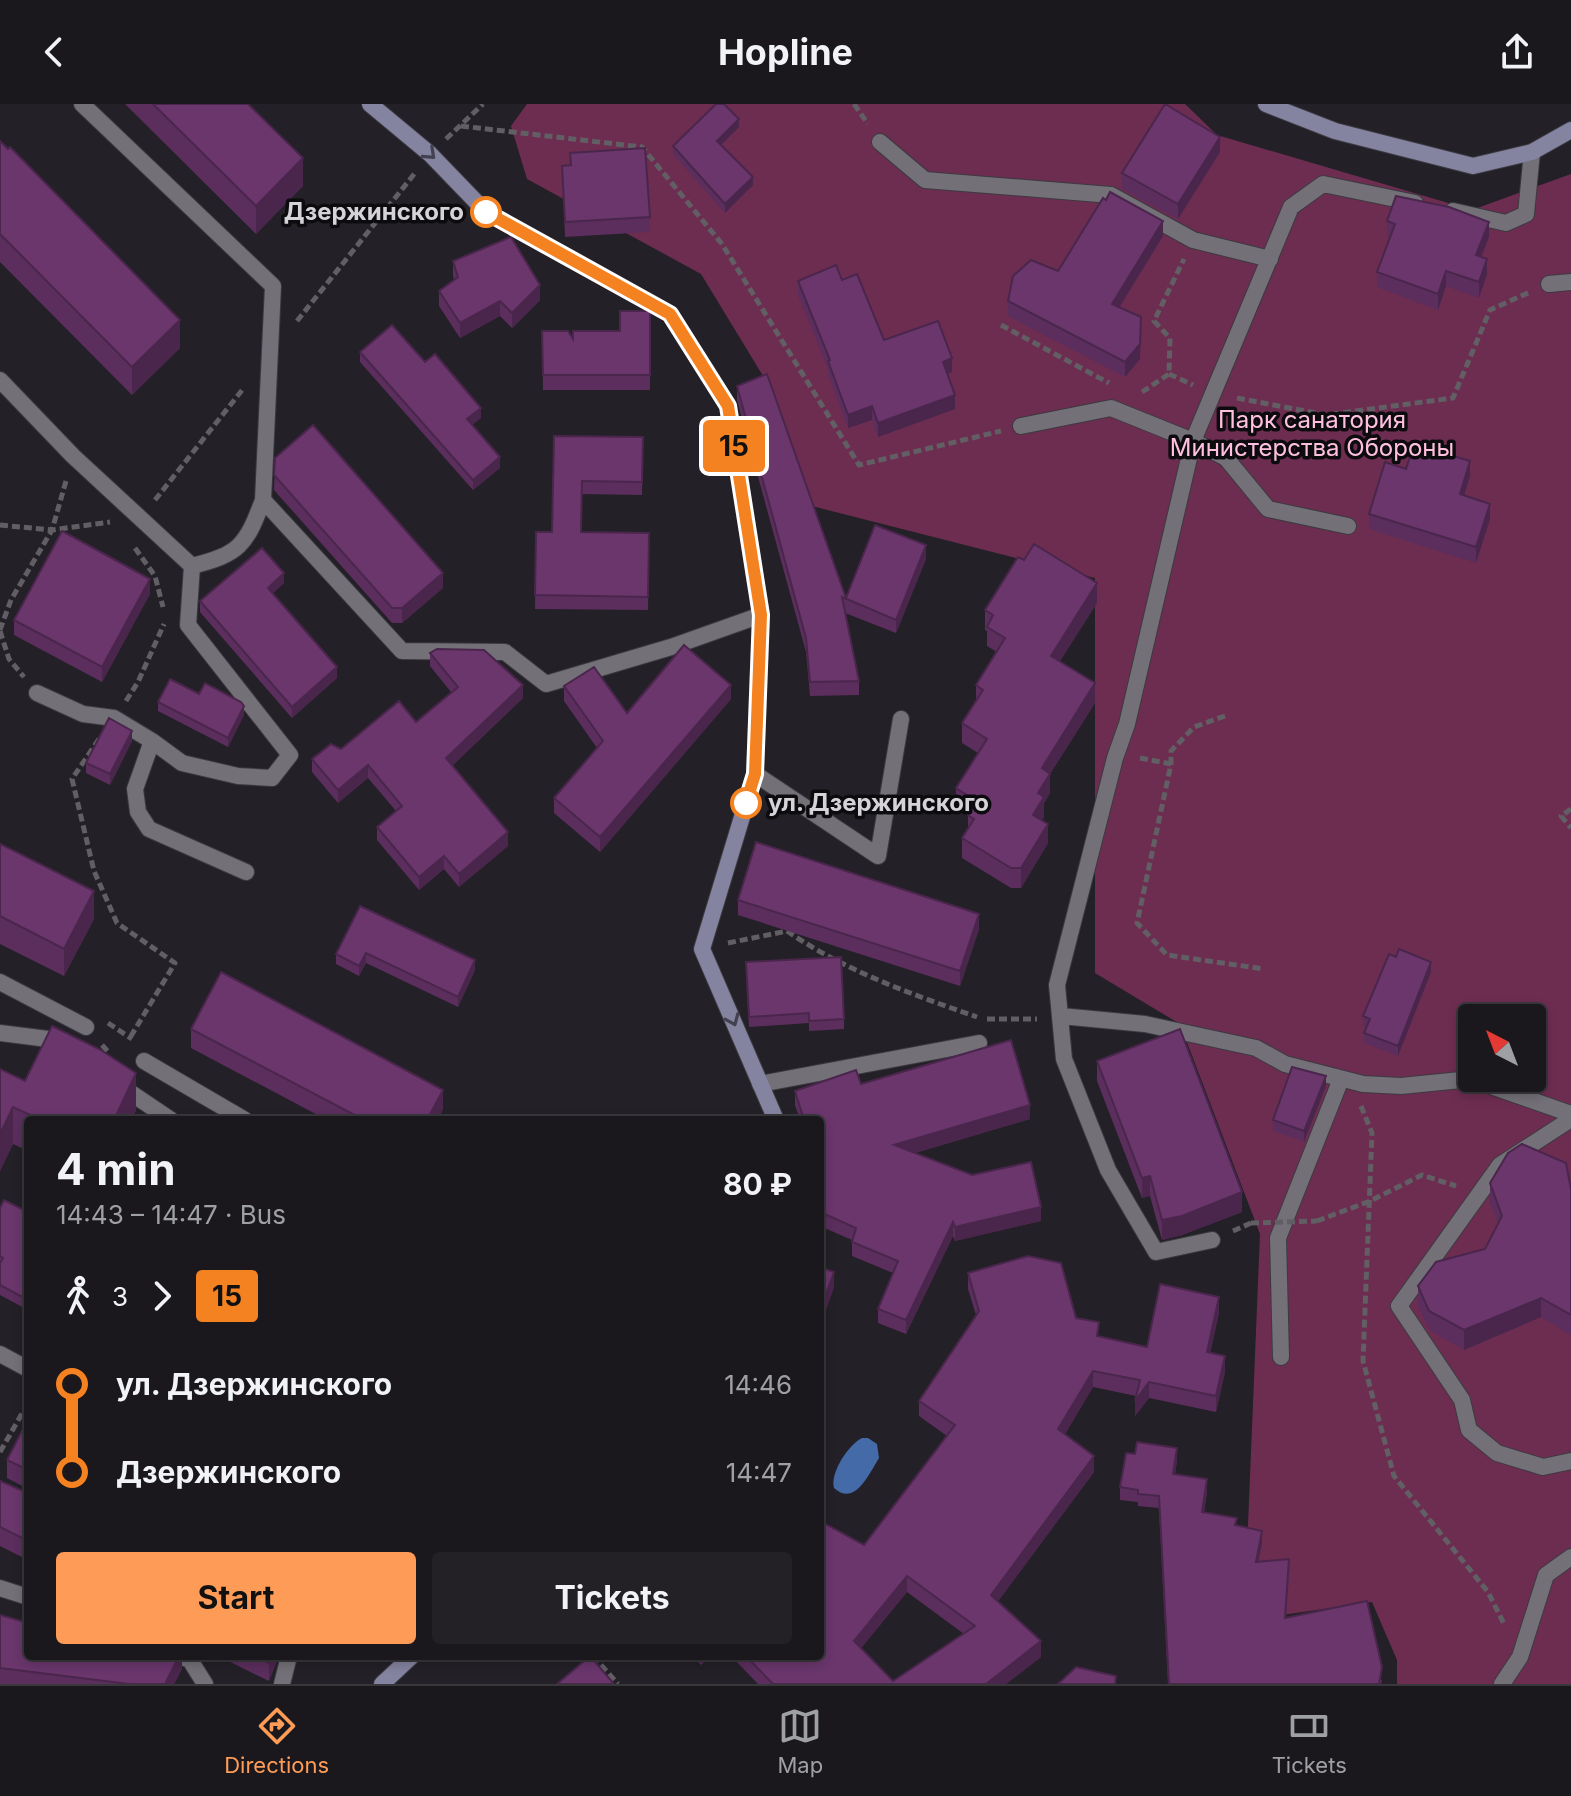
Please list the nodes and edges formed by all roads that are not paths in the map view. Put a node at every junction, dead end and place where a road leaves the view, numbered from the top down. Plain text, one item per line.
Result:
1 (82, 104) edge
2 (370, 104) edge
3 (1266, 104) edge
4 (1571, 130) edge
5 (880, 142) dead end
6 (1532, 152) junction
7 (1270, 259) junction
8 (1571, 282) edge
9 (1549, 284) road end
10 (0, 380) edge
11 (1021, 426) road end
12 (1193, 441) junction
13 (263, 500) junction
14 (1348, 526) dead end
15 (192, 566) junction
16 (761, 615) junction
17 (37, 693) road end
18 (901, 719) dead end
19 (152, 741) junction
20 (755, 774) junction
21 (246, 872) dead end
22 (0, 982) edge
23 (1061, 1016) junction
24 (86, 1027) road end
25 (0, 1033) edge
26 (979, 1043) dead end
27 (73, 1055) edge
28 (144, 1061) road end
29 (109, 1079) edge
30 (1346, 1080) junction
31 (760, 1084) junction
32 (165, 1116) edge
33 (238, 1116) edge
34 (774, 1116) edge
35 (1571, 1117) edge
36 (1212, 1240) dead end
37 (0, 1354) edge
38 (1281, 1357) dead end
39 (24, 1367) edge
40 (1571, 1461) edge
41 (1571, 1557) edge
42 (0, 1577) edge
43 (0, 1588) edge
44 (23, 1595) edge
45 (190, 1660) edge
46 (288, 1660) edge
47 (408, 1660) edge
48 (205, 1684) edge
49 (282, 1684) edge
50 (382, 1684) edge
51 (1502, 1684) edge

1 - 13 street
2 -> 16 street
3 - 6 street
4 - 6 street
5 - 7 street
6 - 7 street
7 - 12 street
8 - 9 street
10 - 15 street
11 - 12 street
12 - 14 street
12 - 23 street
13 - 15 street
13 - 16 street
15 - 19 street
16 - 20 street
17 - 19 street
18 - 20 street
19 - 21 street
20 -> 31 street
22 - 24 street
23 - 30 street
23 - 36 street
25 - 27 street
26 - 31 street
28 - 33 street
29 - 32 street
30 - 35 street
30 - 38 street
31 - 34 street
35 - 40 street
37 - 39 street
41 - 51 street
42 - 44 street
43 - 44 street
45 - 48 street
46 - 49 street
47 - 50 street

